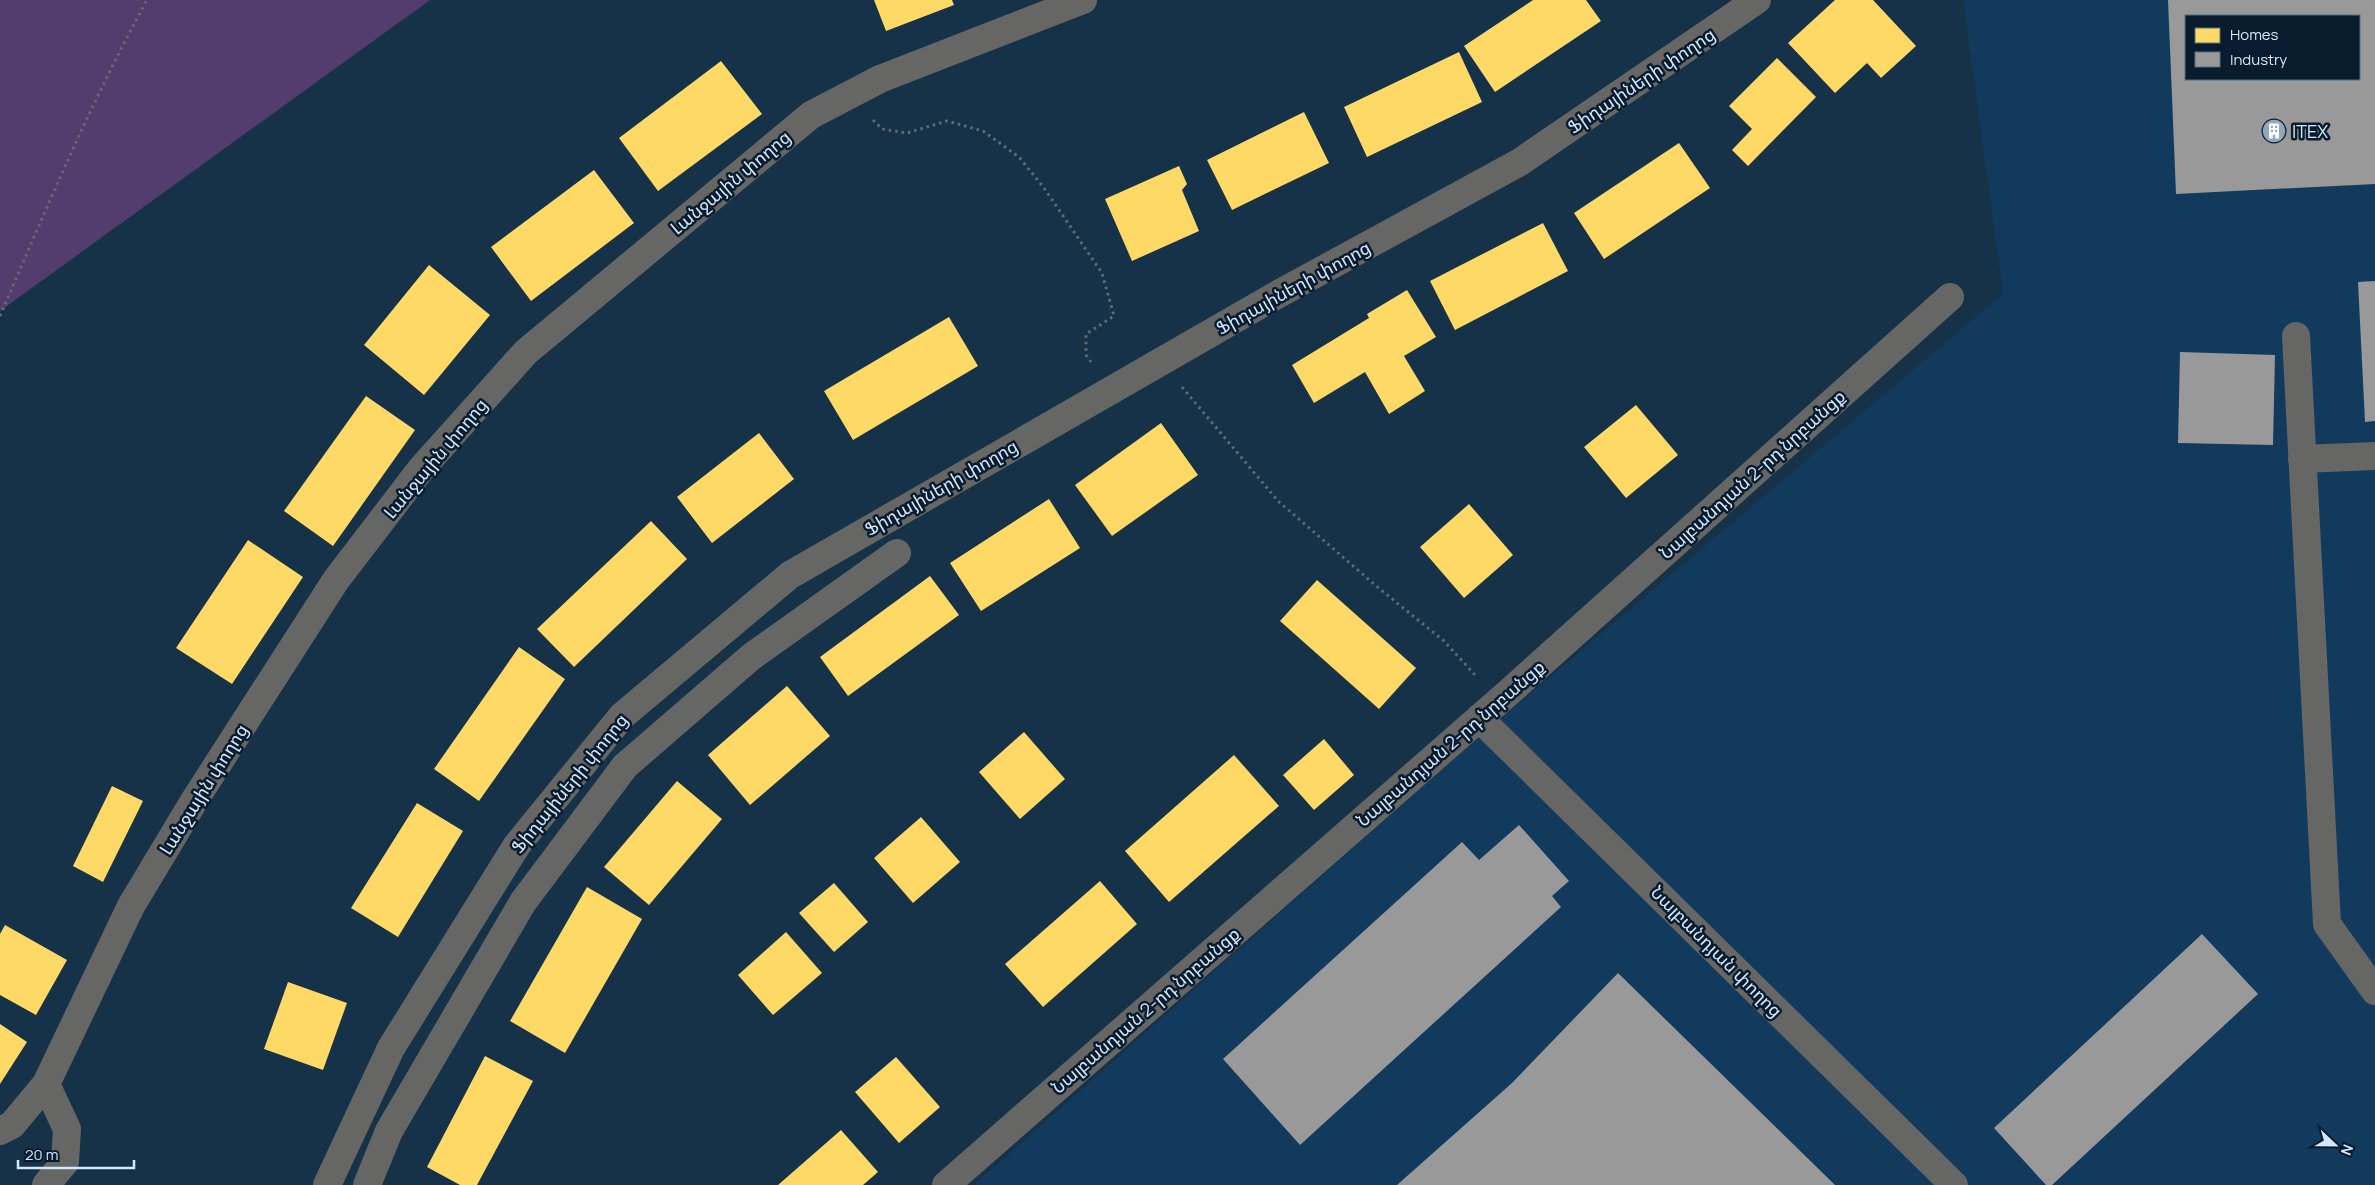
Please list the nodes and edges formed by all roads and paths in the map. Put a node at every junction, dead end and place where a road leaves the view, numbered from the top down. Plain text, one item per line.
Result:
1 (147, 0) edge
2 (1084, 0) edge
3 (1757, 0) edge
4 (846, 97) junction
5 (1950, 297) dead end
6 (0, 316) edge
7 (2296, 336) dead end
8 (1160, 362) junction
9 (1109, 390) junction
10 (2375, 456) edge
11 (2302, 459) junction
12 (897, 553) dead end
13 (1489, 709) junction
14 (2375, 991) edge
15 (46, 1084) junction
16 (0, 1131) edge
17 (46, 1185) edge
18 (327, 1185) edge
19 (367, 1185) edge
20 (946, 1185) edge
21 (1954, 1185) edge

1 - 6 path
2 - 4 street, Լանջային փողոց
3 - 8 street, Ֆիդայիների փողոց
4 - 9 path
4 - 15 street, Լանջային փողոց
5 - 13 street, Նալբանդյան 2-րդ նրբանցք
7 - 11 street
8 - 9 street, Ֆիդայիների փողոց
8 - 13 path
9 - 18 street, Ֆիդայիների փողոց
10 - 11 street
11 - 14 street
12 - 19 street
13 - 20 street, Նալբանդյան 2-րդ նրբանցք
13 - 21 street, Նալբանդյան փողոց
15 - 16 street, Լանջային փողոց
15 - 17 street

